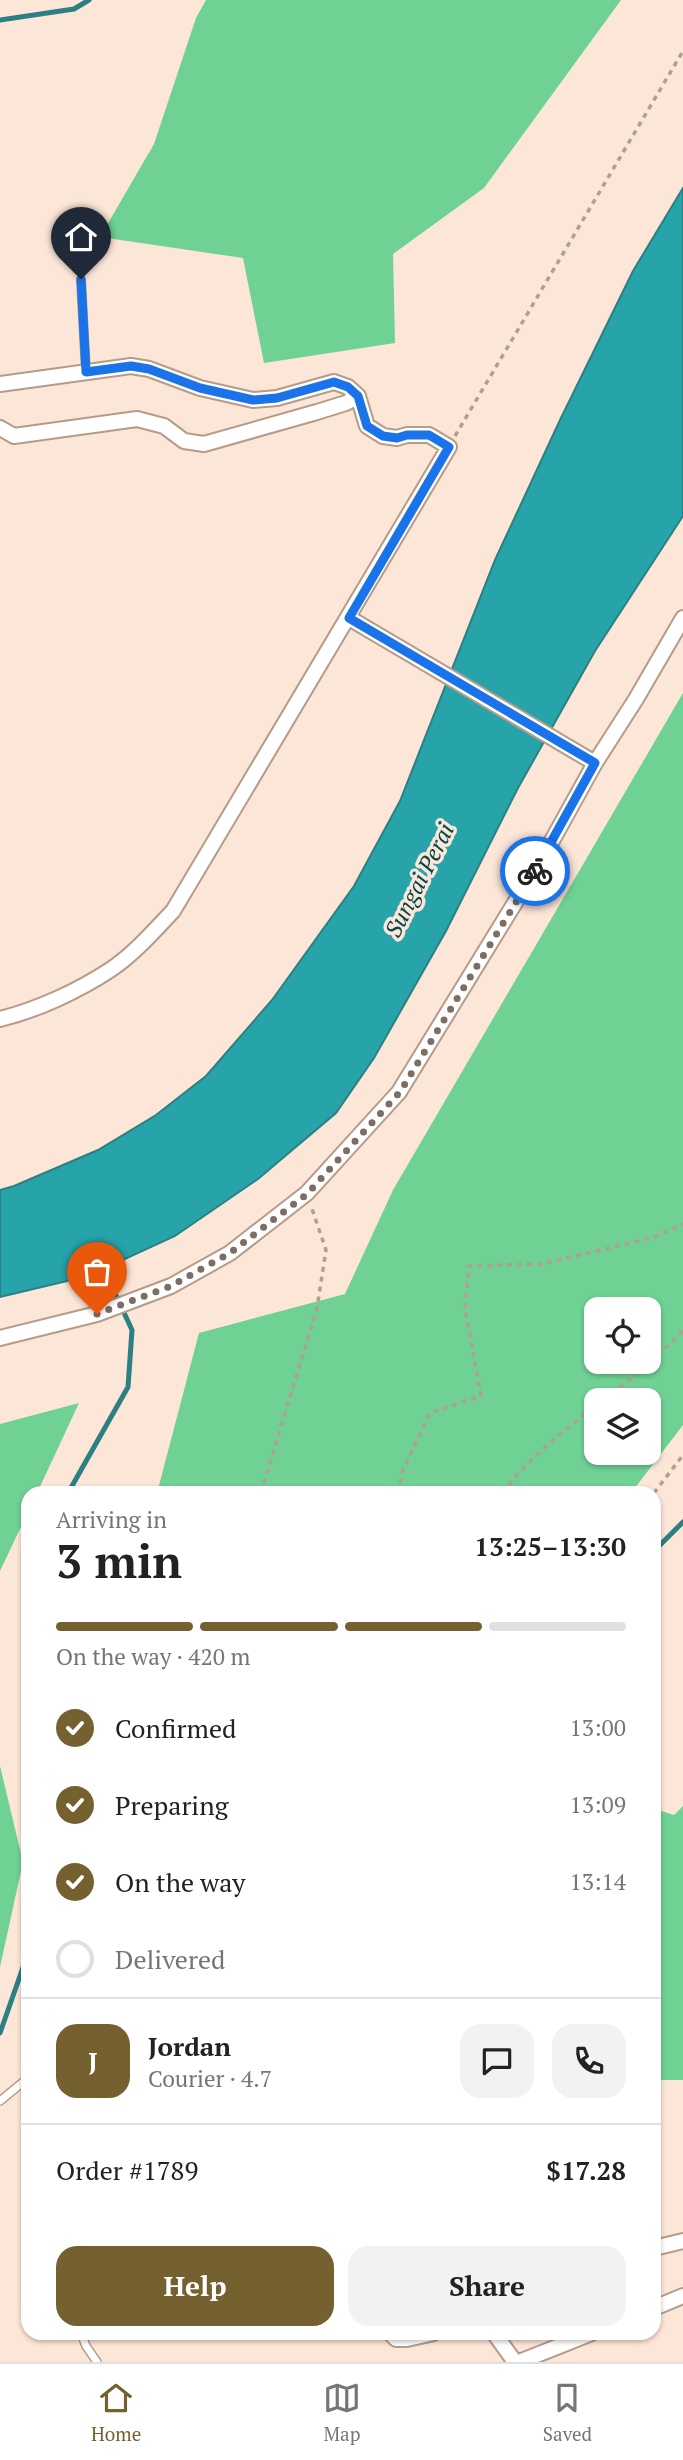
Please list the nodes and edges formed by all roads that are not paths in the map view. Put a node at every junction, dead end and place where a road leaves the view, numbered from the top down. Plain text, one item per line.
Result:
1 (81, 279) dead end
2 (86, 372) junction
3 (0, 384) edge
4 (358, 396) junction
5 (0, 428) edge
6 (349, 618) junction
7 (683, 618) edge
8 (595, 763) junction
9 (0, 1019) edge
10 (0, 1338) edge
11 (21, 2084) edge
12 (0, 2101) edge
13 (683, 2241) edge
14 (661, 2246) edge
15 (683, 2296) edge
16 (661, 2305) edge
17 (84, 2340) edge
18 (500, 2340) edge
19 (574, 2340) edge
20 (97, 2362) edge
21 (517, 2362) edge

1 - 2 lane
2 - 3 street
2 - 4 street
4 - 5 street
4 - 6 street
6 - 8 street
6 - 9 street
7 - 8 street
8 - 10 street
11 - 12 lane
13 - 14 street
15 - 16 street
17 - 20 lane
18 - 21 street
19 - 21 street

